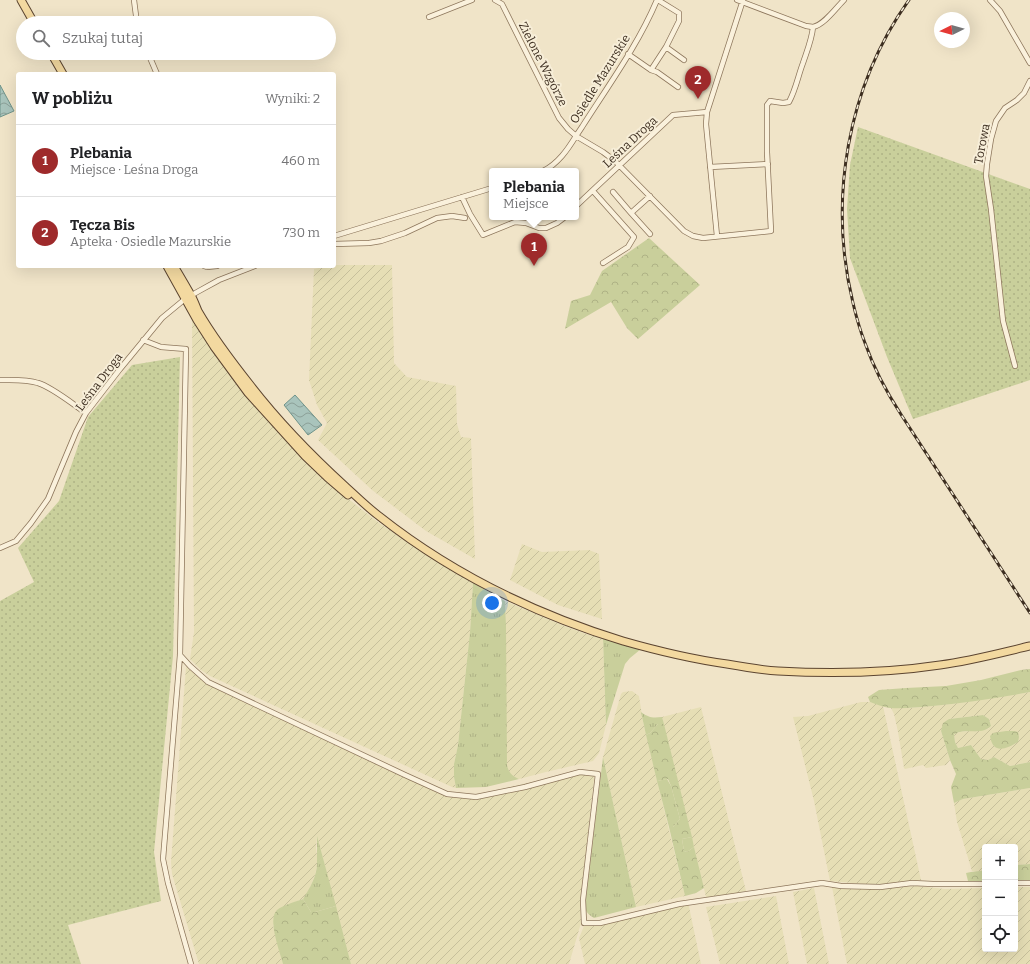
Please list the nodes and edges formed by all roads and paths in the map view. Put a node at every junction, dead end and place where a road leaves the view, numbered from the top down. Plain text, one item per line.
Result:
1 (21, 0) edge
2 (134, 0) edge
3 (472, 0) edge
4 (495, 0) edge
5 (658, 0) edge
6 (737, 0) edge
7 (844, 0) edge
8 (990, 0) edge
9 (743, 1) edge
10 (30, 16) edge
11 (136, 16) edge
12 (429, 17) dead end
13 (813, 26) junction
14 (666, 47) junction
15 (628, 54) junction
16 (55, 60) edge
17 (151, 60) edge
18 (684, 60) dead end
19 (1030, 63) edge
20 (651, 70) junction
21 (62, 72) edge
22 (156, 72) edge
23 (1030, 81) edge
24 (678, 87) dead end
25 (707, 112) junction
26 (576, 136) junction
27 (768, 164) junction
28 (620, 165) junction
29 (710, 167) junction
30 (549, 168) edge
31 (489, 189) edge
32 (592, 191) junction
33 (613, 192) dead end
34 (650, 196) junction
35 (462, 197) junction
36 (579, 203) edge
37 (631, 212) junction
38 (465, 218) dead end
39 (560, 220) edge
40 (650, 234) dead end
41 (336, 235) edge
42 (718, 236) junction
43 (336, 244) edge
44 (603, 263) dead end
45 (168, 268) edge
46 (175, 268) edge
47 (250, 268) edge
48 (188, 297) junction
49 (143, 340) junction
50 (1015, 366) dead end
51 (0, 380) edge
52 (86, 413) junction
53 (0, 548) edge
54 (1030, 646) edge
55 (180, 655) junction
56 (1018, 883) edge
57 (1030, 883) edge
58 (982, 884) edge
59 (191, 964) edge

1 - 10 main road
2 - 11 street
3 - 12 street
4 - 26 street, Zielone Wzgórze
5 - 14 street
5 - 15 street, Osiedle Mazurskie
6 - 9 street
7 - 13 street
8 - 19 street
9 - 13 street
9 - 25 street
13 - 27 street, Osiedle Mazurskie
14 - 18 street
14 - 20 street
15 - 20 street
15 - 26 street, Osiedle Mazurskie
16 - 21 main road
17 - 22 street
20 - 24 street
23 - 50 street, Torowa
25 - 28 street, Leśna Droga
25 - 29 street
26 - 28 street, Osiedle Mazurskie
26 - 30 street
27 - 29 street
27 - 42 street, Osiedle Mazurskie
28 - 32 street, Leśna Droga
28 - 34 street, Osiedle Mazurskie
29 - 42 street
31 - 35 street
32 - 36 street, Leśna Droga
32 - 44 street
33 - 37 street
34 - 37 street
34 - 42 street, Osiedle Mazurskie
35 - 39 street
35 - 41 street
37 - 40 street
38 - 43 street
45 - 48 main road
46 - 48 main road
47 - 48 street, Leśna Droga
48 - 49 street, Leśna Droga
48 - 54 main road
49 - 52 street, Leśna Droga
49 - 55 street
51 - 52 street
52 - 53 street, Leśna Droga
55 - 58 street
55 - 59 street
56 - 57 street

